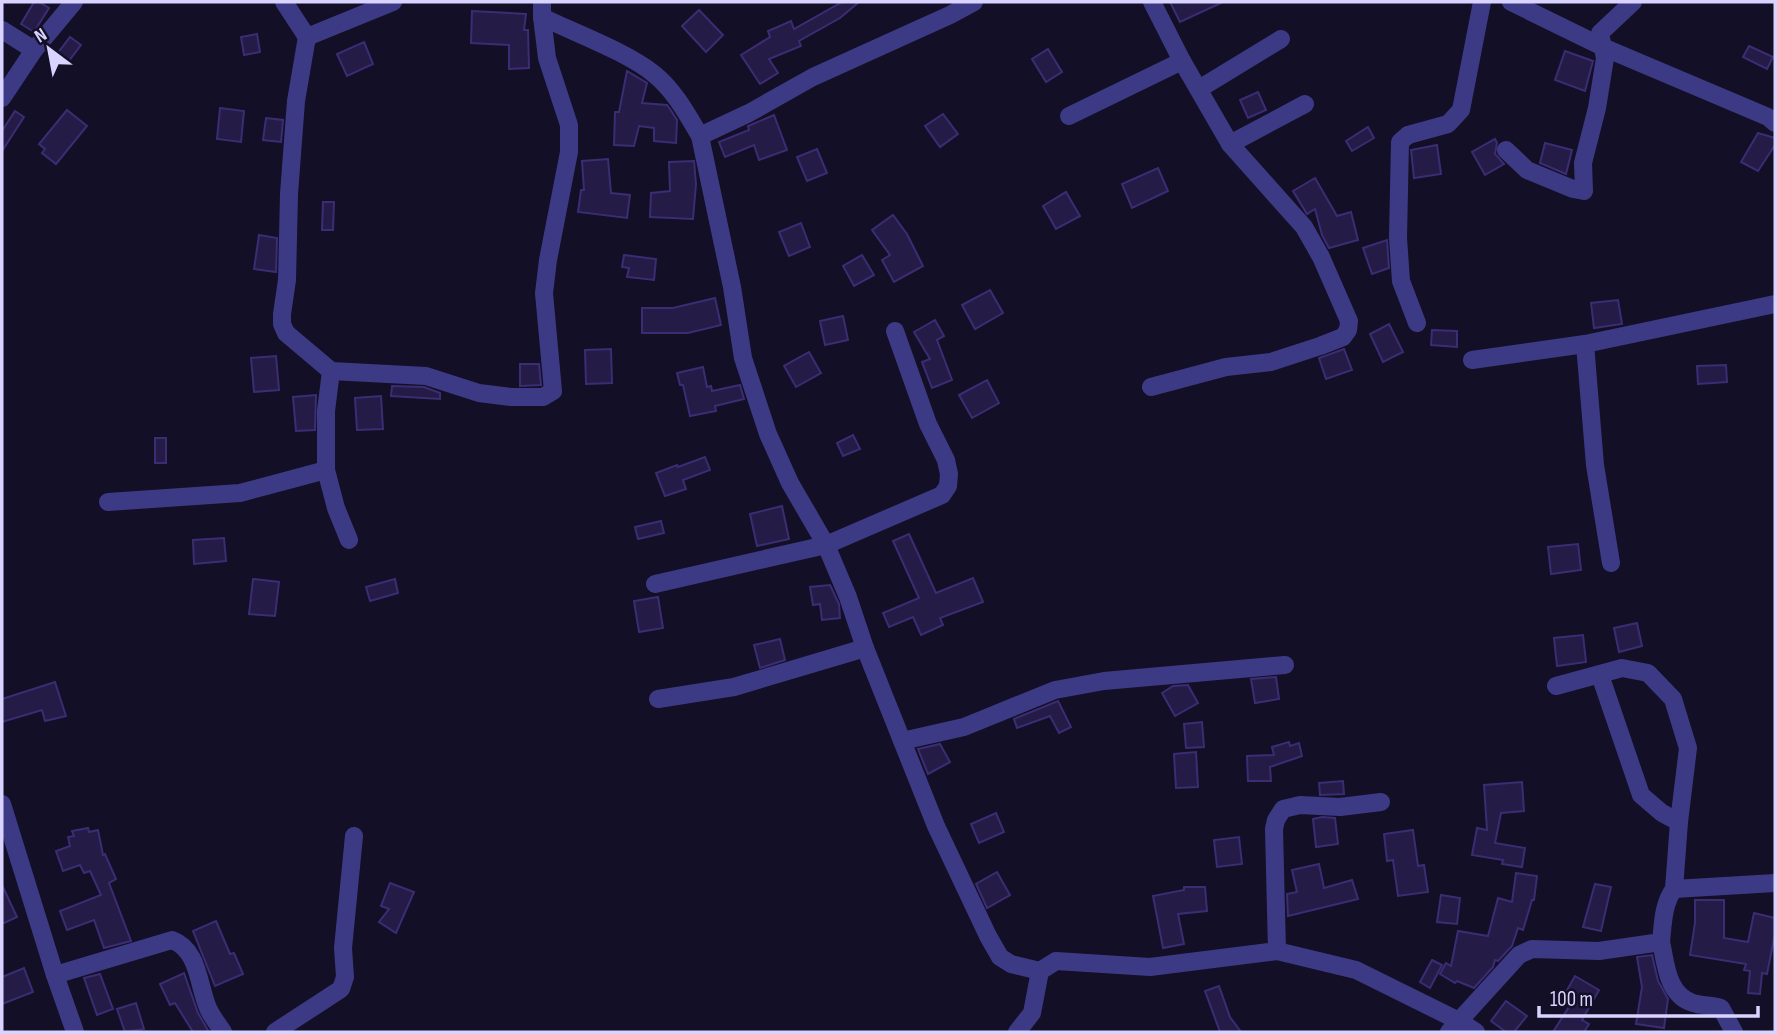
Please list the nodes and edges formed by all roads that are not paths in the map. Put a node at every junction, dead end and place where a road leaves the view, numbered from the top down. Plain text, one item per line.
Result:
1 (74, 2) edge
2 (284, 2) edge
3 (393, 2) edge
4 (974, 2) edge
5 (1152, 2) edge
6 (1482, 2) edge
7 (1511, 2) edge
8 (1633, 2) edge
9 (947, 8) edge
10 (542, 9) edge
11 (2, 30) edge
12 (307, 37) junction
13 (1281, 39) dead end
14 (1603, 47) junction
15 (34, 50) junction
16 (1182, 61) junction
17 (1199, 89) junction
18 (2, 98) edge
19 (1305, 104) dead end
20 (1069, 116) dead end
21 (1775, 123) edge
22 (699, 136) junction
23 (1230, 144) junction
24 (1506, 150) dead end
25 (1775, 304) edge
26 (1417, 323) dead end
27 (895, 331) dead end
28 (1585, 344) junction
29 (1472, 360) dead end
30 (331, 371) junction
31 (1152, 387) dead end
32 (326, 470) junction
33 (108, 502) dead end
34 (349, 540) dead end
35 (826, 545) junction
36 (1611, 563) dead end
37 (655, 584) dead end
38 (864, 648) junction
39 (1284, 665) dead end
40 (1600, 675) junction
41 (1556, 686) dead end
42 (659, 699) dead end
43 (902, 741) junction
44 (1381, 802) dead end
45 (2, 805) edge
46 (1679, 822) junction
47 (354, 836) dead end
48 (20, 864) junction
49 (2, 869) edge
50 (1775, 883) edge
51 (1674, 889) junction
52 (1661, 942) junction
53 (1277, 951) junction
54 (1041, 971) junction
55 (55, 975) junction
56 (1454, 1027) edge
57 (75, 1032) edge
58 (223, 1032) edge
59 (275, 1032) edge
60 (1017, 1032) edge
61 (1476, 1032) edge
62 (1734, 1032) edge

1 - 15 street
2 - 12 street
3 - 12 street
4 - 9 street
5 - 16 street
6 - 26 street
7 - 14 street
8 - 14 street
9 - 22 street
10 - 22 street
10 - 30 street
11 - 15 street
12 - 30 street
13 - 17 street
14 - 21 street
14 - 24 street
15 - 18 street
16 - 17 street
16 - 20 street
17 - 23 street
19 - 23 street
22 - 35 street
23 - 31 street
25 - 28 street
27 - 35 street
28 - 29 street
28 - 36 street
30 - 32 street
32 - 33 street
32 - 34 street
35 - 37 street
35 - 38 street
38 - 42 street
38 - 43 street
39 - 43 street
40 - 41 street
40 - 46 street
40 - 46 street
43 - 54 street
44 - 53 street
45 - 48 street
46 - 51 street
47 - 59 street
48 - 49 street
48 - 55 street
50 - 51 street
51 - 52 street
52 - 56 street
52 - 62 street
53 - 54 street
53 - 56 street
54 - 60 street
55 - 57 street
55 - 58 street
56 - 61 street

